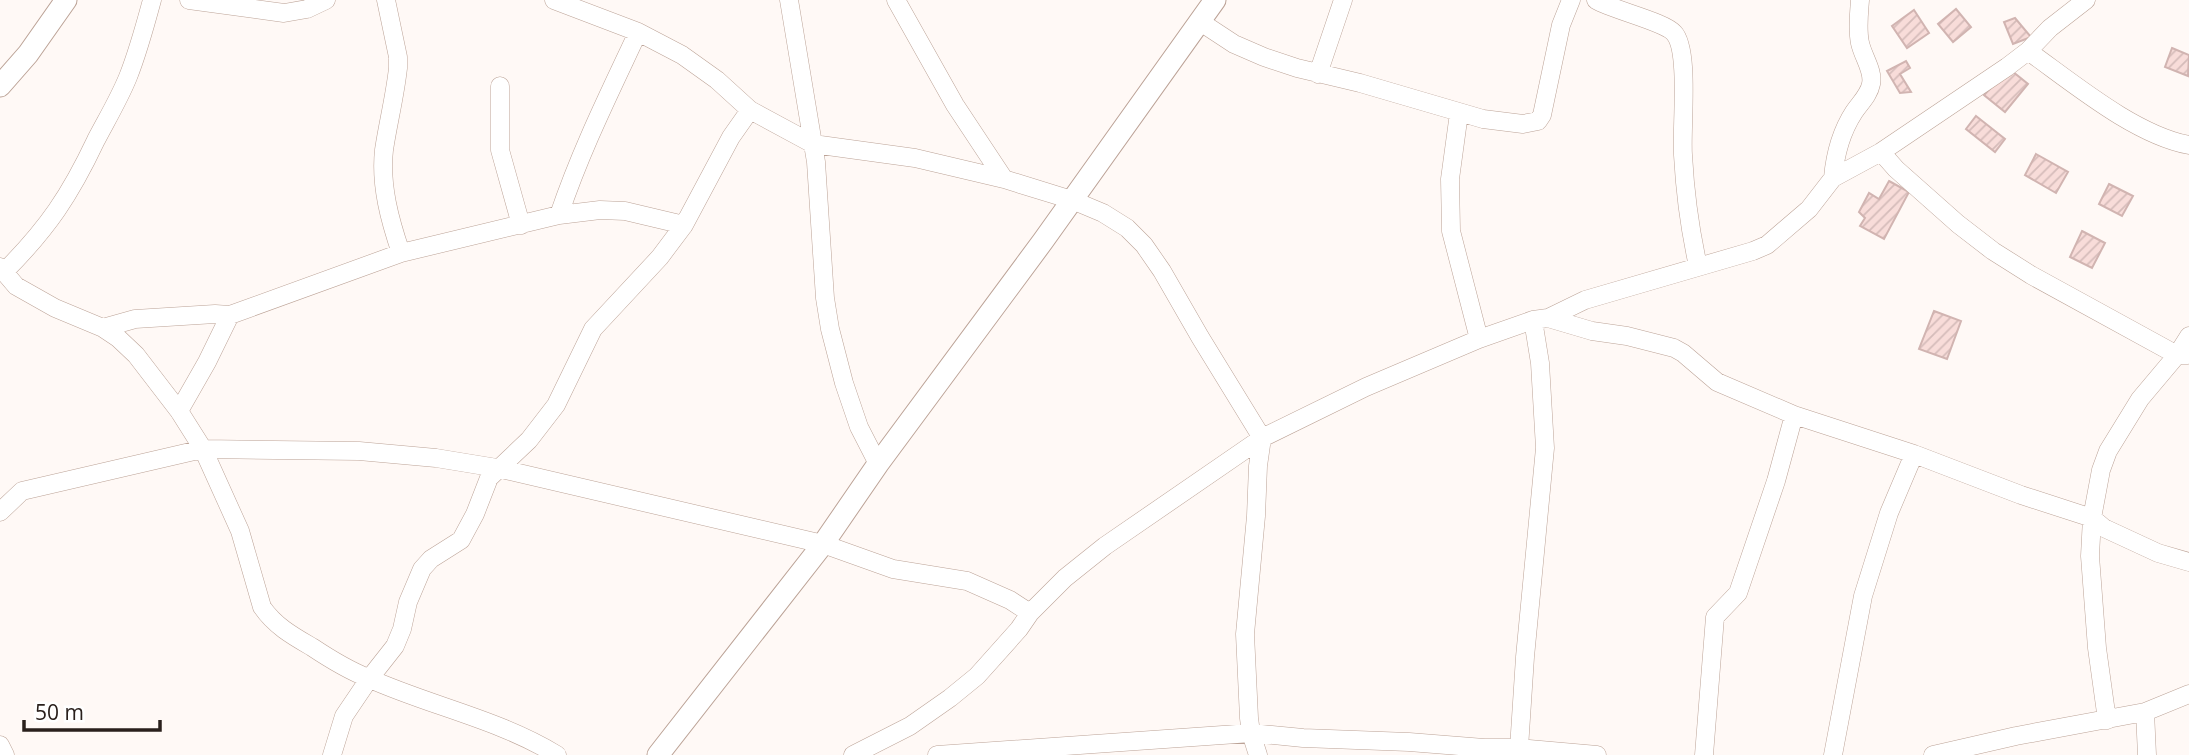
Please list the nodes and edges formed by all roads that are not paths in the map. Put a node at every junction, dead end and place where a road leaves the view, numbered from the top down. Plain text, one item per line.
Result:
1 (66, 0) edge
2 (152, 0) edge
3 (189, 0) edge
4 (326, 0) edge
5 (386, 0) edge
6 (559, 0) edge
7 (789, 0) edge
8 (896, 0) edge
9 (1215, 0) edge
10 (1343, 0) edge
11 (1571, 0) edge
12 (1596, 0) edge
13 (1860, 0) edge
14 (2085, 0) edge
15 (233, 4) edge
16 (1199, 21) junction
17 (638, 32) junction
18 (2028, 51) junction
19 (1318, 74) junction
20 (0, 86) edge
21 (500, 86) dead end
22 (750, 110) junction
23 (1459, 113) junction
24 (813, 144) junction
25 (2189, 145) edge
26 (1881, 152) junction
27 (1833, 178) junction
28 (1004, 179) junction
29 (1072, 200) junction
30 (559, 215) junction
31 (521, 225) junction
32 (684, 225) junction
33 (401, 253) junction
34 (1698, 266) junction
35 (2, 269) edge
36 (230, 315) junction
37 (1541, 319) junction
38 (103, 328) junction
39 (2189, 336) edge
40 (1479, 339) junction
41 (2183, 355) edge
42 (179, 411) junction
43 (1794, 415) junction
44 (1262, 438) junction
45 (203, 449) junction
46 (1914, 454) junction
47 (878, 464) junction
48 (497, 468) junction
49 (0, 512) edge
50 (2092, 518) junction
51 (823, 544) junction
52 (2189, 562) edge
53 (1030, 613) junction
54 (369, 679) junction
55 (2189, 694) edge
56 (2145, 712) junction
57 (2107, 720) junction
58 (1251, 733) junction
59 (0, 745) edge
60 (1519, 747) junction
61 (5, 755) edge
62 (332, 755) edge
63 (557, 755) edge
64 (658, 755) edge
65 (853, 755) edge
66 (937, 755) edge
67 (1258, 755) edge
68 (1597, 755) edge
69 (1704, 755) edge
70 (1833, 755) edge
71 (1933, 755) edge
72 (2147, 755) edge

1 - 20 street
2 - 35 street
3 - 15 street
4 - 15 street
5 - 33 street
6 - 17 street
7 - 24 street
8 - 28 street
9 - 16 street
10 - 19 street
11 - 23 street
12 - 34 street
13 - 27 street
14 - 18 street
16 - 19 street
16 - 29 street
17 - 22 street
17 - 30 street
18 - 25 street
18 - 26 street
19 - 23 street
21 - 31 street
22 - 24 street
22 - 32 street
23 - 40 street
24 - 28 street
24 - 47 street
26 - 27 street
26 - 41 street
27 - 34 street
28 - 29 street
29 - 44 street
29 - 47 street
30 - 31 street
30 - 32 street
31 - 33 street
32 - 48 street
33 - 36 street
34 - 37 street
35 - 38 street
36 - 38 street
36 - 42 street
37 - 40 street
37 - 43 street
37 - 60 street
38 - 42 street
39 - 41 street
40 - 44 street
41 - 50 street
42 - 45 street
43 - 46 street
43 - 69 street
44 - 53 street
44 - 58 street
45 - 48 street
45 - 49 street
45 - 54 street
46 - 50 street
46 - 70 street
47 - 51 street
48 - 51 street
48 - 54 street
50 - 52 street
50 - 57 street
51 - 53 street
51 - 64 street
53 - 65 street
54 - 62 street
54 - 63 street
55 - 56 street
56 - 57 street
56 - 72 street
57 - 71 street
58 - 60 street
58 - 66 street
58 - 67 street
59 - 61 street
60 - 68 street

